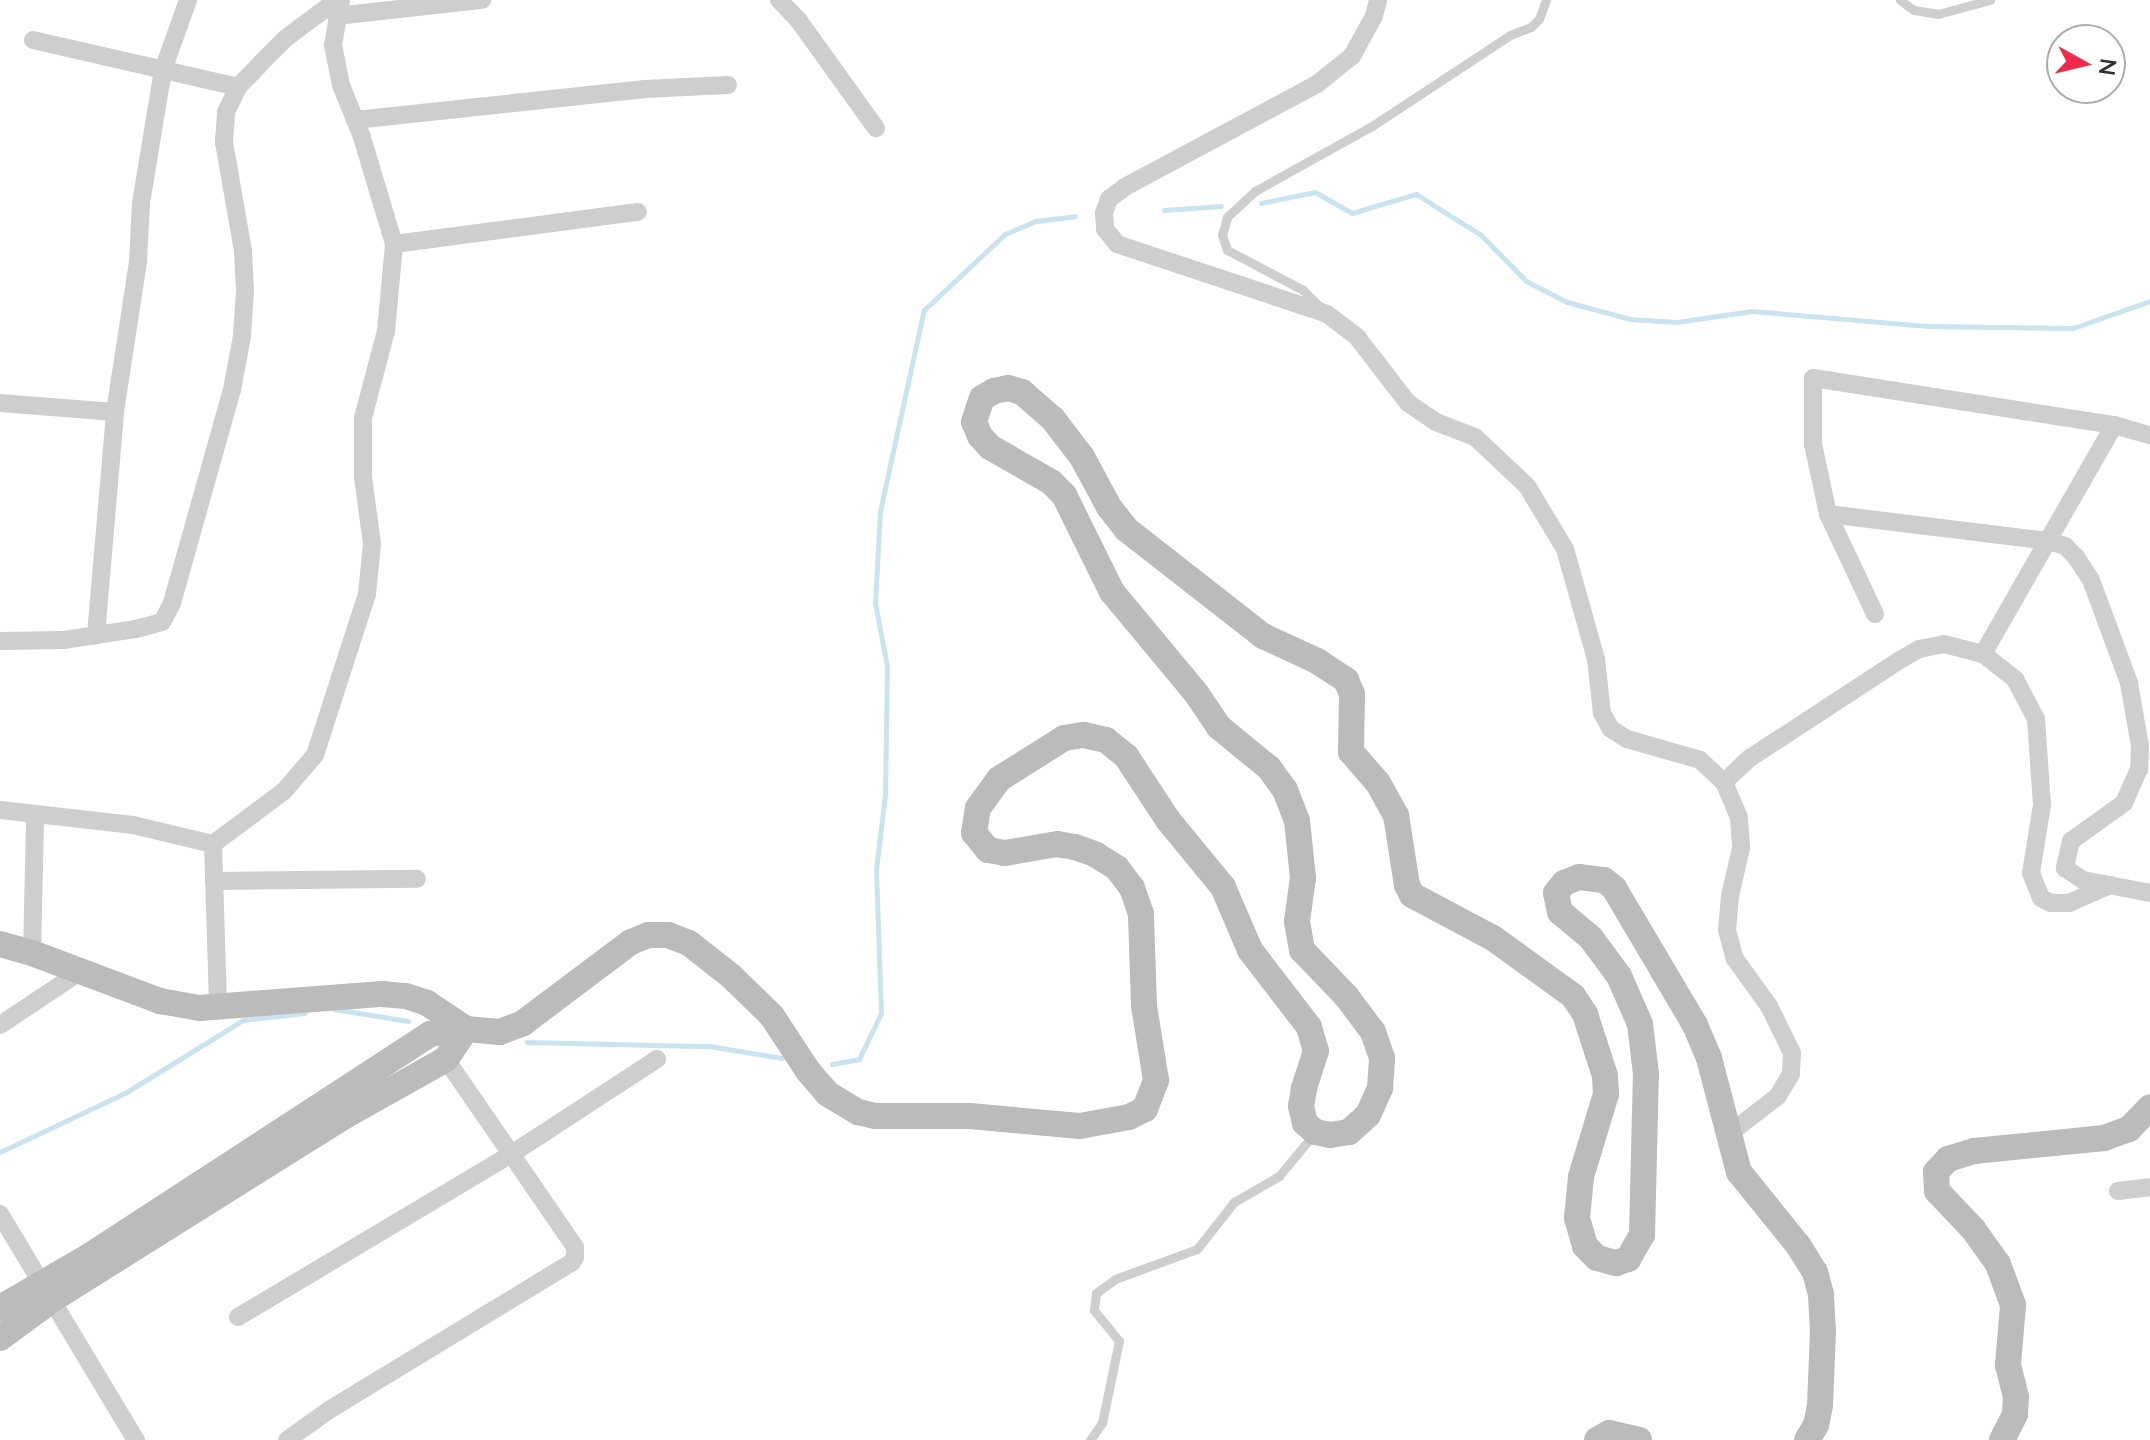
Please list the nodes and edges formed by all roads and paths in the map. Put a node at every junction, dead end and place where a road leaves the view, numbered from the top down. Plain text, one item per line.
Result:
1 (188, 0) edge
2 (482, 0) edge
3 (779, 0) edge
4 (1378, 0) edge
5 (1546, 0) edge
6 (1900, 0) edge
7 (1990, 0) edge
8 (338, 5) edge
9 (33, 40) dead end
10 (163, 70) junction
11 (728, 85) dead end
12 (238, 87) junction
13 (355, 120) junction
14 (876, 128) dead end
15 (638, 212) dead end
16 (394, 244) junction
17 (1327, 314) junction
18 (0, 403) edge
19 (115, 412) junction
20 (2114, 425) junction
21 (2150, 435) edge
22 (1828, 514) junction
23 (2048, 541) junction
24 (1875, 614) dead end
25 (96, 635) junction
26 (0, 641) edge
27 (1983, 654) junction
28 (1724, 782) junction
29 (0, 810) edge
30 (35, 816) junction
31 (213, 844) junction
32 (417, 879) dead end
33 (214, 881) junction
34 (2110, 885) junction
35 (2150, 893) edge
36 (0, 944) edge
37 (32, 953) junction
38 (81, 971) junction
39 (218, 1004) junction
40 (0, 1025) edge
41 (466, 1029) junction
42 (446, 1059) junction
43 (657, 1059) dead end
44 (2150, 1107) edge
45 (1315, 1132) junction
46 (1729, 1134) junction
47 (513, 1153) junction
48 (2150, 1187) edge
49 (2118, 1191) dead end
50 (0, 1214) edge
51 (48, 1290) junction
52 (0, 1308) edge
53 (238, 1317) dead end
54 (0, 1338) edge
55 (136, 1440) edge
56 (287, 1440) edge
57 (1090, 1440) edge
58 (1597, 1440) edge
59 (1639, 1440) edge
60 (1807, 1440) edge
61 (2002, 1440) edge

1 - 10 street
2 - 8 street
3 - 14 street
4 - 17 street
5 - 17 lane
6 - 7 lane
8 - 12 street
8 - 13 street
9 - 10 street
10 - 12 street
10 - 19 street
11 - 13 street
12 - 25 street
13 - 16 street
15 - 16 street
16 - 31 street
17 - 28 street
18 - 19 street
19 - 25 street
20 - 21 street
20 - 22 street
20 - 23 street
22 - 23 street
22 - 24 street
23 - 27 street
23 - 34 street
25 - 26 street
27 - 28 street
27 - 34 street
28 - 46 street
29 - 30 street
30 - 31 street
30 - 37 street
31 - 33 street
32 - 33 street
33 - 39 street
34 - 35 street
36 - 37 street
37 - 38 street
38 - 39 street
38 - 40 street
39 - 41 street
41 - 42 street
41 - 45 street
41 - 51 street
42 - 47 street
42 - 51 street
43 - 47 street
44 - 61 street
45 - 46 street
45 - 57 lane
46 - 60 street
47 - 53 street
47 - 56 street
48 - 49 street
50 - 51 street
51 - 52 street
51 - 54 street
51 - 55 street
58 - 59 street

